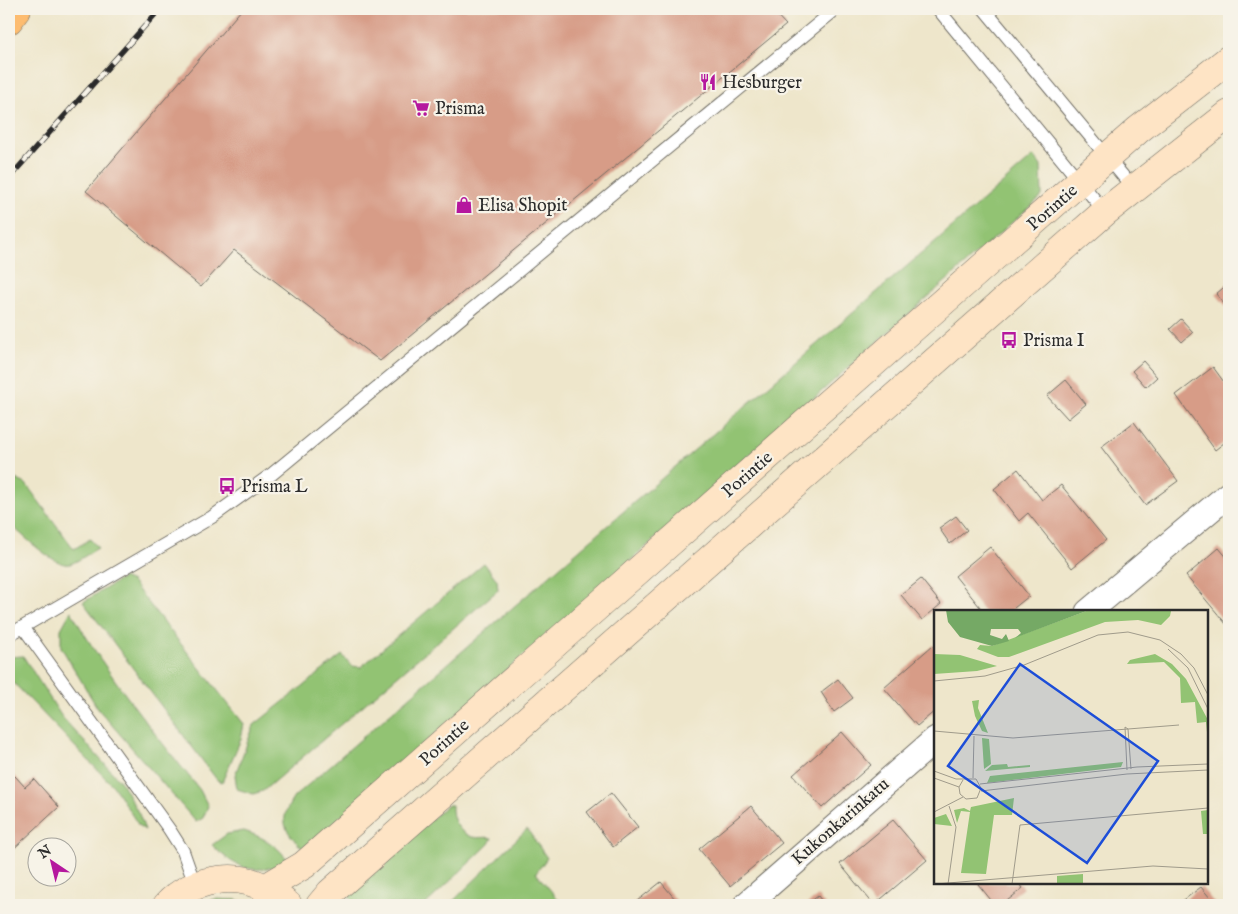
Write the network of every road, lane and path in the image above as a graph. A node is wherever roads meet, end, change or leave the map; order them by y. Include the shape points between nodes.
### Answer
1 (17, 9) edge
2 (836, 9) edge
3 (938, 9) edge
4 (984, 9) edge
5 (9, 20) edge
6 (1229, 59) edge
7 (1229, 114) edge
8 (1107, 158) junction
9 (1080, 182) junction
10 (1133, 188) junction
11 (1105, 212) junction
12 (1229, 494) edge
13 (1090, 610) edge
14 (24, 627) junction
15 (9, 635) edge
16 (934, 741) edge
17 (195, 885) junction
18 (265, 888) junction
19 (167, 905) edge
20 (288, 905) edge
21 (320, 905) edge
22 (746, 905) edge

1 - 5 highway
2 - 14 lane via 272,474 212,517
3 - 9 lane
4 - 8 lane
6 - 8 main road, Porintie
7 - 10 main road
8 - 9 main road, Porintie
8 - 10 lane
9 - 11 lane
9 - 18 main road, Porintie via 304,865
10 - 11 main road
11 - 21 main road via 337,886
12 - 13 street
14 - 15 lane
14 - 17 lane via 183,851
16 - 22 street, Kukonkarinkatu
17 - 18 main road via 222,880 244,881
17 - 19 main road
18 - 20 main road

